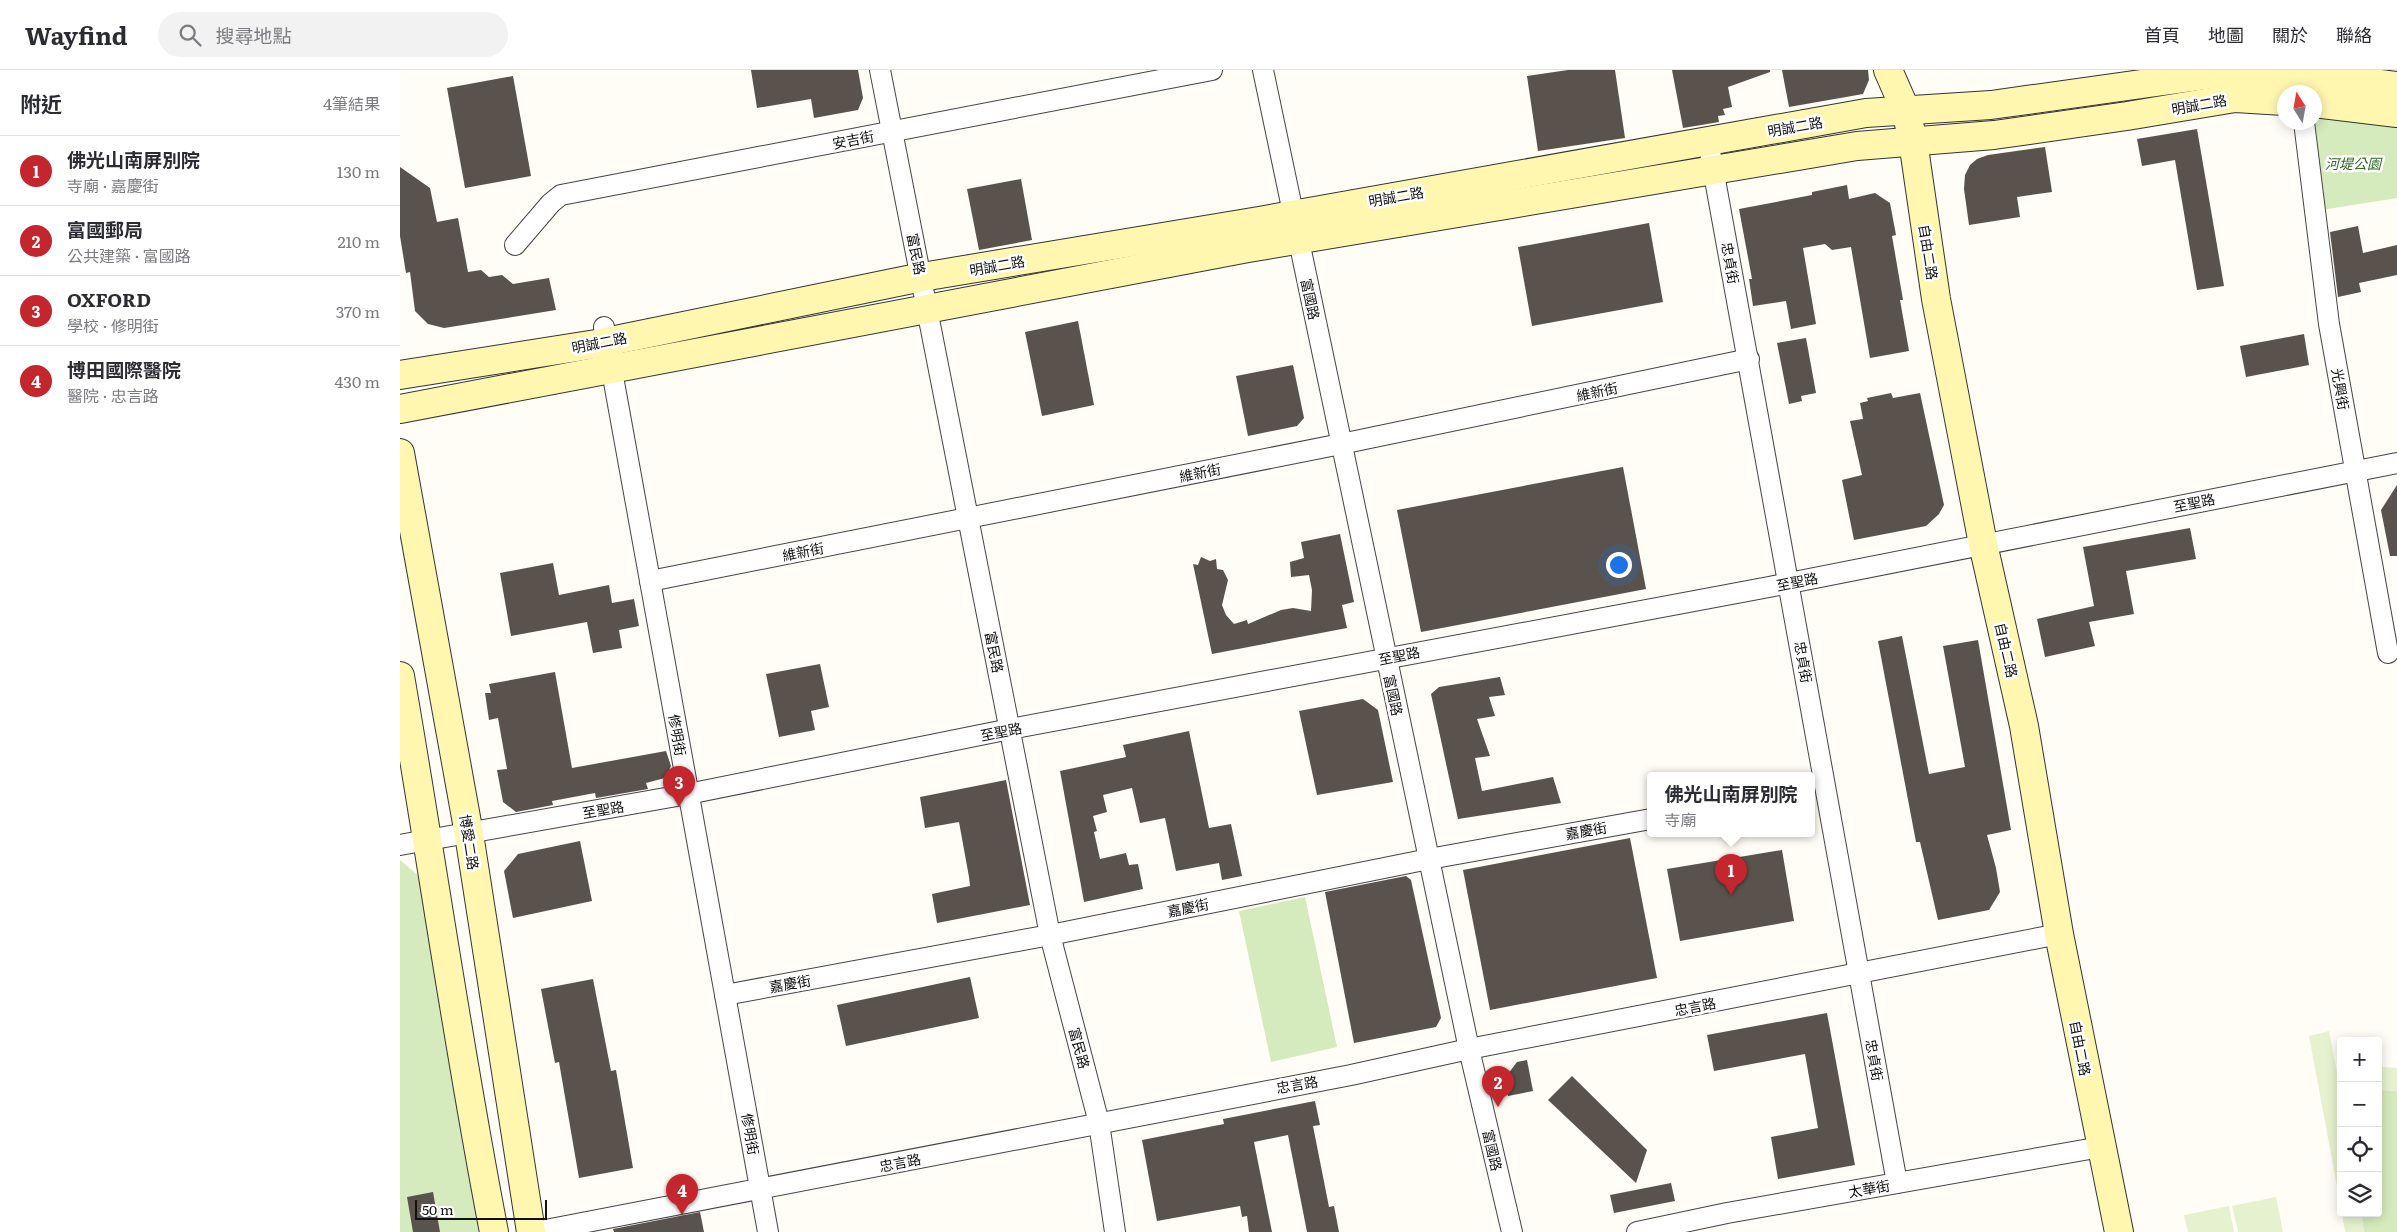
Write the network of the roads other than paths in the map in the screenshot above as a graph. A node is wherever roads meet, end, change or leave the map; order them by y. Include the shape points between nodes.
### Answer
1 (880, 70) edge
2 (1212, 70) edge
3 (1263, 70) edge
4 (1888, 70) edge
5 (2298, 79) edge
6 (2397, 86) edge
7 (2277, 101) edge
8 (2322, 104) edge
9 (1906, 111) junction
10 (2397, 113) edge
11 (2305, 130) edge
12 (892, 131) junction
13 (1708, 141) junction
14 (1913, 141) junction
15 (1714, 171) junction
16 (1296, 227) junction
17 (515, 246) dead end
18 (922, 278) junction
19 (928, 310) junction
20 (606, 334) junction
21 (1749, 359) junction
22 (612, 370) junction
23 (400, 375) edge
24 (400, 409) edge
25 (1341, 444) junction
26 (400, 453) edge
27 (2397, 463) edge
28 (2356, 471) junction
29 (969, 518) junction
30 (1983, 544) junction
31 (650, 581) junction
32 (1789, 583) junction
33 (2388, 653) dead end
34 (1386, 657) junction
35 (400, 676) edge
36 (1010, 729) junction
37 (1819, 788) edge
38 (688, 794) junction
39 (1647, 819) edge
40 (469, 834) junction
41 (428, 840) junction
42 (400, 845) edge
43 (1429, 859) junction
44 (2059, 934) junction
45 (1050, 935) junction
46 (1860, 974) junction
47 (725, 995) junction
48 (1469, 1049) junction
49 (1099, 1123) junction
50 (2101, 1147) junction
51 (1897, 1183) junction
52 (760, 1188) junction
53 (494, 1232) edge
54 (533, 1232) edge
55 (768, 1232) edge
56 (1115, 1232) edge
57 (1512, 1232) edge
58 (1637, 1232) edge
59 (2119, 1232) edge

1 - 12 street, 富民路
2 - 12 street, 安吉街
3 - 16 street, 富國路
4 - 9 street, 自由二路
5 - 6 street, 明誠二路
5 - 9 street, 明誠二路 via 2235,71 1991,105
7 - 14 street, 明誠二路 via 2235,98 2003,134
8 - 10 street
9 - 13 street, 明誠二路 via 1866,113
9 - 14 street, 自由二路
11 - 28 street, 光興街 via 2329,324
12 - 17 street, 安吉街 via 561,195 550,203
12 - 18 street, 富民路
13 - 15 street, 忠貞街
13 - 16 street, 明誠二路
14 - 15 street, 明誠二路 via 1857,146
14 - 30 street, 自由二路 via 1936,299
15 - 16 street, 明誠二路
15 - 21 street, 忠貞街
16 - 18 street, 明誠二路
16 - 19 street, 明誠二路
16 - 25 street, 富國路
18 - 19 street, 富民路
18 - 20 street, 明誠二路
19 - 22 street, 明誠二路
19 - 29 street, 富民路
20 - 22 street, 修明街
20 - 23 street, 明誠二路
21 - 25 street, 維新街
21 - 32 street, 忠貞街
22 - 24 street, 明誠二路
22 - 31 street, 修明街
25 - 29 street, 維新街
25 - 34 street, 富國路
26 - 40 street, 博愛二路
27 - 28 street, 至聖路
28 - 30 street, 至聖路
28 - 33 street, 光興街
29 - 31 street, 維新街
29 - 36 street, 富民路
30 - 32 street, 至聖路
30 - 44 street, 自由二路 via 2024,726
31 - 38 street, 修明街
32 - 34 street, 至聖路
32 - 37 street, 忠貞街
34 - 36 street, 至聖路
34 - 43 street, 富國路
35 - 41 street
36 - 38 street, 至聖路
36 - 45 street, 富民路
37 - 46 street, 忠貞街
38 - 40 street, 至聖路
38 - 47 street, 修明街
39 - 43 street, 嘉慶街
40 - 41 street, 至聖路
40 - 54 street, 博愛二路
41 - 42 street, 至聖路
41 - 53 street via 462,1057
43 - 45 street, 嘉慶街
43 - 48 street, 富國路
44 - 46 street, 忠言路
44 - 50 street, 自由二路
45 - 47 street, 嘉慶街
45 - 49 street, 富民路
46 - 48 street, 忠言路
46 - 51 street, 忠貞街
47 - 52 street, 修明街
48 - 49 street, 忠言路
48 - 57 street, 富國路
49 - 52 street, 忠言路
49 - 56 street, 富民路
50 - 51 street, 太華街
50 - 59 street, 自由二路
51 - 58 street, 太華街
52 - 54 street, 忠言路
52 - 55 street, 修明街

